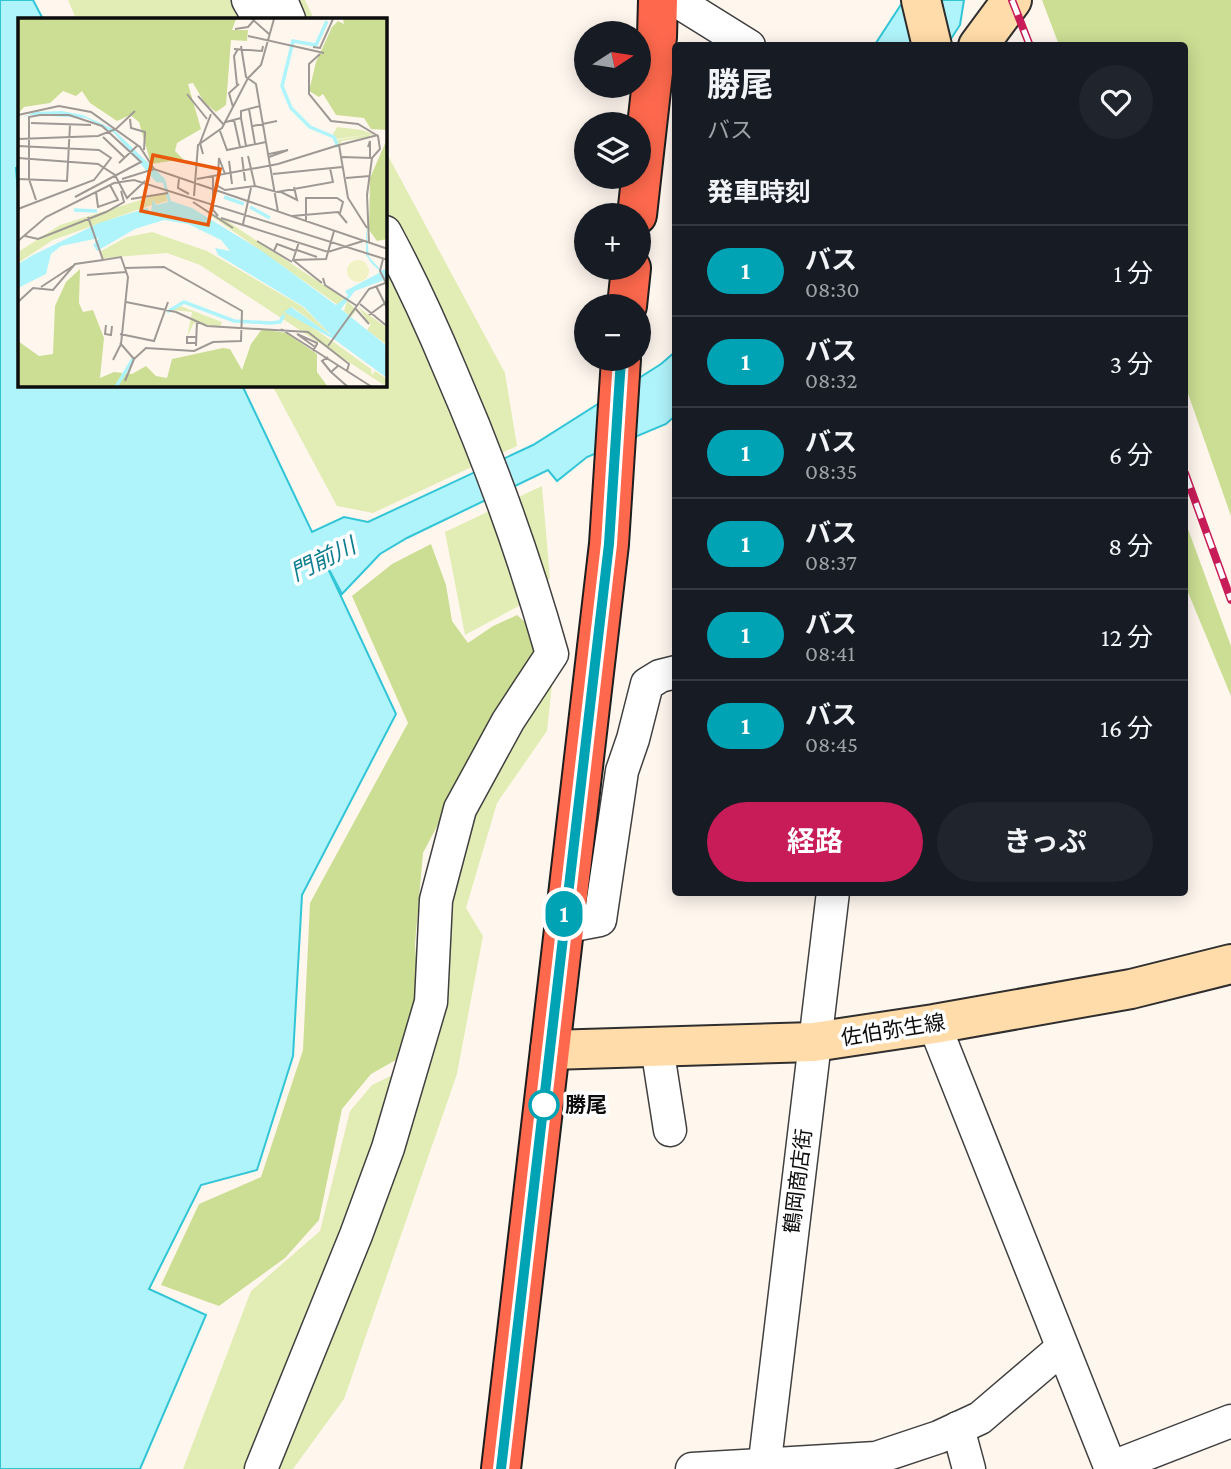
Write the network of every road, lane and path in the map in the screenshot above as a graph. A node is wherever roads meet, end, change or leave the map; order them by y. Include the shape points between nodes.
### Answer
1 (248, 0) edge
2 (281, 0) edge
3 (658, 0) edge
4 (675, 0) edge
5 (921, 0) edge
6 (1012, 0) edge
7 (258, 18) edge
8 (289, 18) edge
9 (743, 42) edge
10 (931, 42) edge
11 (981, 42) edge
12 (638, 203) edge
13 (387, 236) edge
14 (620, 371) edge
15 (672, 673) edge
16 (832, 896) edge
17 (563, 927) junction
18 (1231, 964) edge
19 (934, 1024) junction
20 (814, 1042) junction
21 (657, 1047) junction
22 (550, 1050) junction
23 (670, 1130) dead end
24 (1062, 1348) junction
25 (1231, 1421) edge
26 (958, 1428) junction
27 (874, 1463) edge
28 (764, 1468) edge
29 (261, 1469) edge
30 (501, 1469) edge
31 (692, 1469) edge
32 (969, 1469) edge
33 (1111, 1469) edge

1 - 7 street
2 - 8 street
3 - 12 highway
4 - 9 street
5 - 10 main road
6 - 11 main road
13 - 29 street via 412,281 481,441 552,654 460,808 436,900 430,1002 388,1148
14 - 17 highway via 609,544
15 - 17 street via 647,684 622,771 600,920
16 - 20 street, 鶴岡商店街
17 - 22 highway
18 - 19 main road, 佐伯弥生線 via 1131,989
19 - 20 main road, 佐伯弥生線
19 - 24 street
20 - 21 main road, 佐伯弥生線
20 - 28 street, 鶴岡商店街
21 - 22 main road, 佐伯弥生線
21 - 23 street
22 - 30 highway
24 - 26 street via 980,1418
24 - 33 street
25 - 33 street
26 - 27 street
26 - 32 street
27 - 28 street
28 - 31 street

